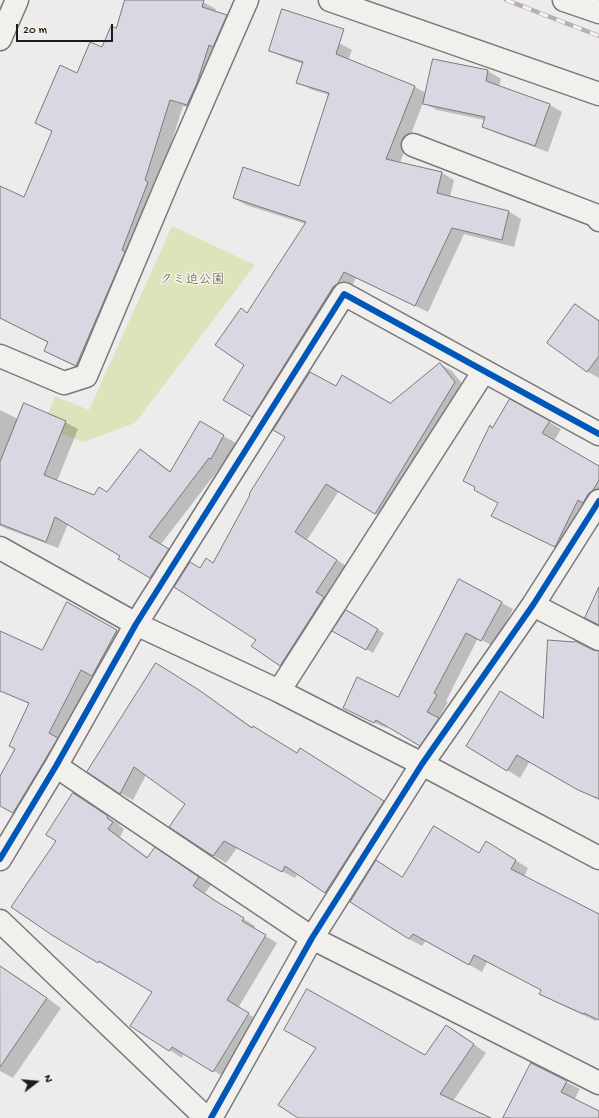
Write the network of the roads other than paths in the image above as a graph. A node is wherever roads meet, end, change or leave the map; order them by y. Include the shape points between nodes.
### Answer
1 (17, 0) edge
2 (247, 0) edge
3 (330, 0) edge
4 (564, 0) edge
5 (599, 12) edge
6 (0, 40) edge
7 (599, 94) edge
8 (413, 145) dead end
9 (599, 220) edge
10 (0, 356) edge
11 (484, 371) junction
12 (599, 434) edge
13 (599, 501) edge
14 (0, 548) edge
15 (533, 605) junction
16 (136, 624) junction
17 (599, 639) edge
18 (279, 691) junction
19 (422, 764) junction
20 (56, 766) junction
21 (599, 858) edge
22 (0, 859) edge
23 (0, 921) edge
24 (312, 938) junction
25 (599, 1082) edge
26 (206, 1118) edge
27 (211, 1118) edge

1 - 6 street
2 - 10 street via 86,376 64,383
3 - 7 street
4 - 5 street
8 - 9 street via 595,215
11 - 12 street
11 - 16 street via 344,294
11 - 18 street
13 - 15 street
14 - 16 street
15 - 17 street
15 - 19 street
16 - 18 street
16 - 20 street
18 - 19 street
19 - 21 street
19 - 24 street
20 - 22 street
20 - 24 street
23 - 26 street
24 - 25 street
24 - 27 street

